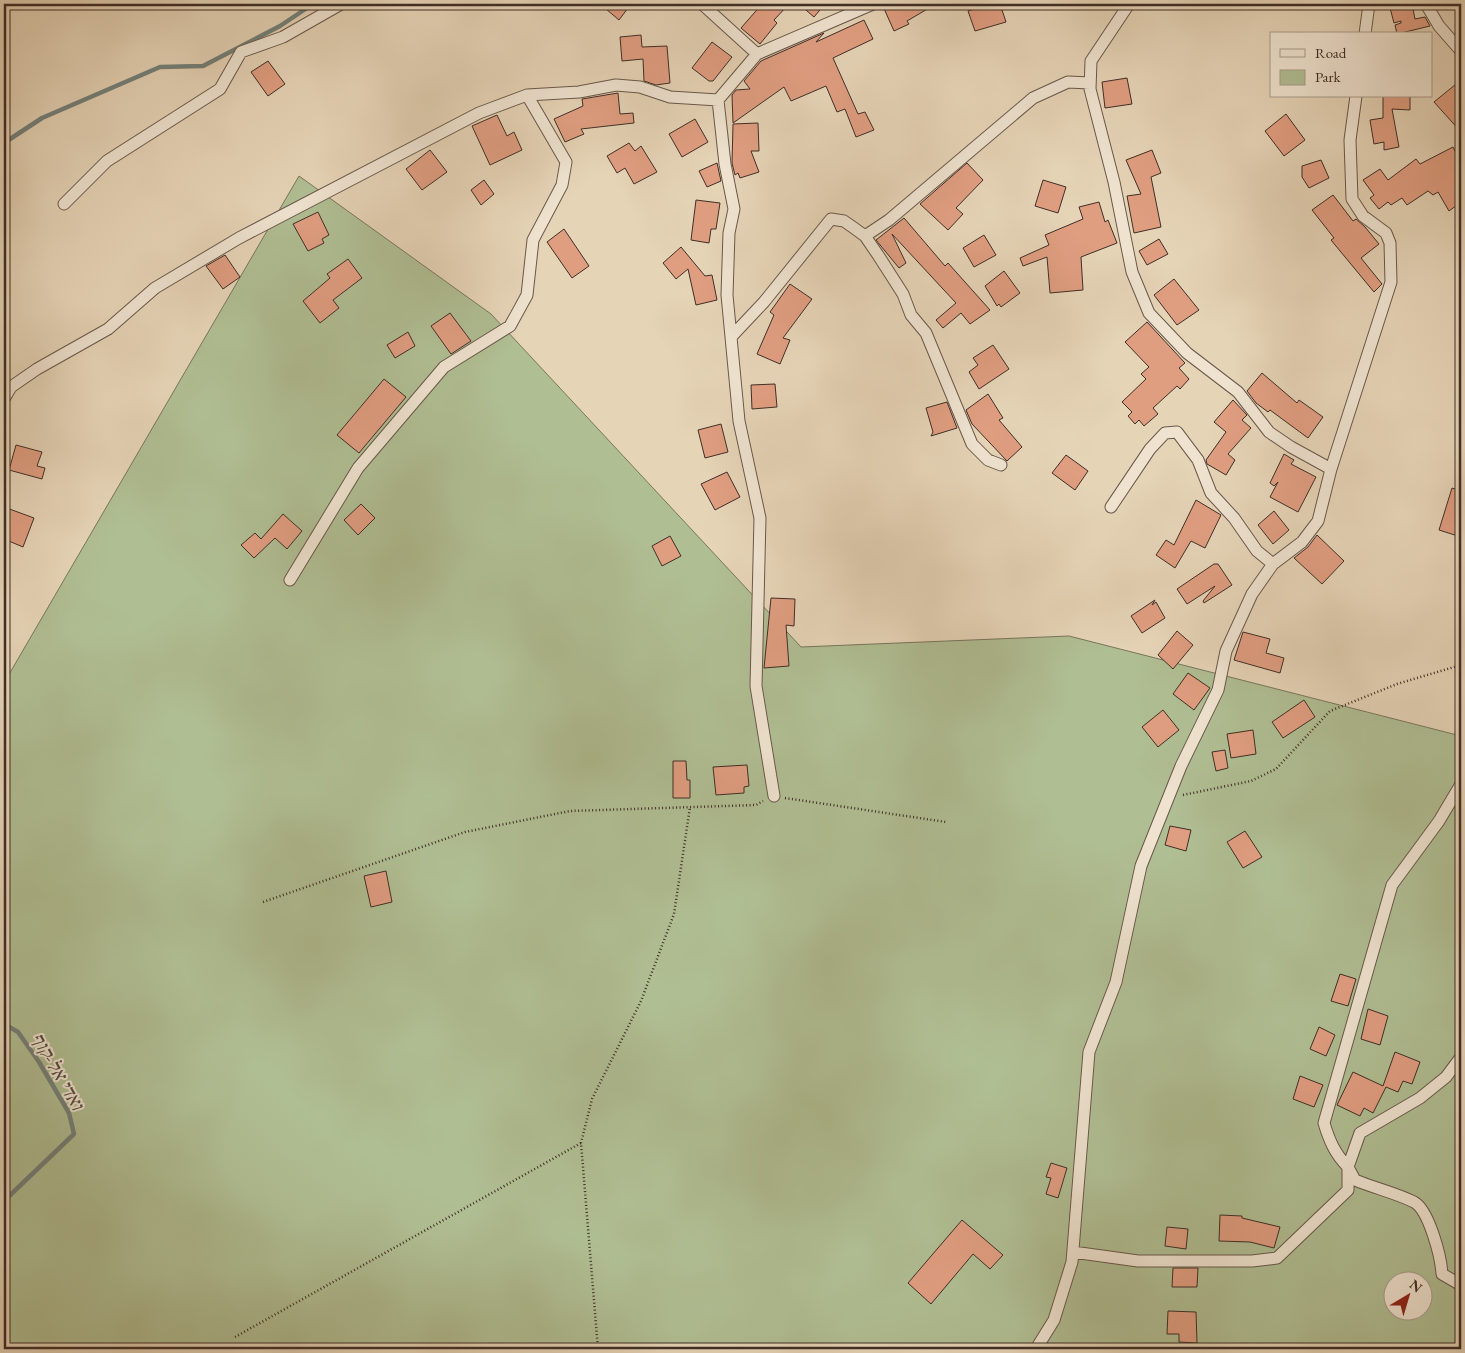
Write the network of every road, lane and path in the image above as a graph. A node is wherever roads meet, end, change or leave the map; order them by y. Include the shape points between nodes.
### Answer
1 (341, 4) edge
2 (702, 4) edge
3 (873, 4) edge
4 (1129, 4) edge
5 (1369, 4) edge
6 (1426, 4) edge
7 (1365, 32) edge
8 (1461, 51) edge
9 (756, 54) junction
10 (1090, 83) junction
11 (527, 95) junction
12 (1356, 98) edge
13 (718, 100) junction
14 (64, 204) dead end
15 (865, 236) junction
16 (732, 336) junction
17 (4, 399) edge
18 (1001, 465) dead end
19 (1331, 468) junction
20 (1111, 507) dead end
21 (1274, 564) junction
22 (290, 580) dead end
23 (1461, 664) edge
24 (1461, 784) edge
25 (774, 796) junction
26 (1169, 797) junction
27 (690, 807) junction
28 (946, 822) dead end
29 (263, 902) dead end
30 (1461, 1057) edge
31 (581, 1142) junction
32 (1348, 1167) junction
33 (1073, 1252) junction
34 (1461, 1285) edge
35 (235, 1337) dead end
36 (598, 1349) edge
37 (1036, 1349) edge

1 - 14 street via 283,37 241,52 220,89 107,161
2 - 9 street
3 - 9 street
4 - 10 street via 1091,62
5 - 7 street
6 - 8 street via 1439,26
9 - 13 street
10 - 15 street via 1068,82 1033,98 889,220
10 - 19 street via 1132,272 1150,313 1187,353 1238,392 1269,432
11 - 13 street via 579,92 616,85 640,87 670,97
11 - 17 street via 479,113 239,238 155,288 108,329 11,387
11 - 22 street via 566,162 562,185 533,240 527,296 510,326 444,367 358,468
12 - 19 street via 1350,140 1352,199 1363,216 1386,233 1390,243 1391,282
13 - 16 street via 734,209 729,233 727,295
15 - 16 street via 844,221 831,219
15 - 18 street via 904,294 911,315 926,333 972,444 988,460
16 - 25 street via 739,421 760,518 756,686
19 - 21 street via 1318,521 1302,542
20 - 21 street via 1150,448 1165,433 1177,432 1198,460 1211,493 1257,551
21 - 26 street via 1252,594 1226,651 1218,690
23 - 26 path via 1396,684 1330,711 1276,769 1251,781
24 - 32 street via 1439,821 1392,885 1324,1123 1330,1143
25 - 27 path via 756,805
25 - 28 path
26 - 33 street via 1141,866 1116,982 1089,1052
27 - 29 path via 570,811 465,832
27 - 31 path via 674,914 641,1002 592,1099
30 - 32 street via 1446,1077 1420,1098 1360,1133
31 - 35 path
31 - 36 path
32 - 33 street via 1348,1190 1277,1258 1138,1261
32 - 34 street via 1355,1180 1416,1203 1431,1228 1441,1257 1442,1274
33 - 37 street via 1054,1320

